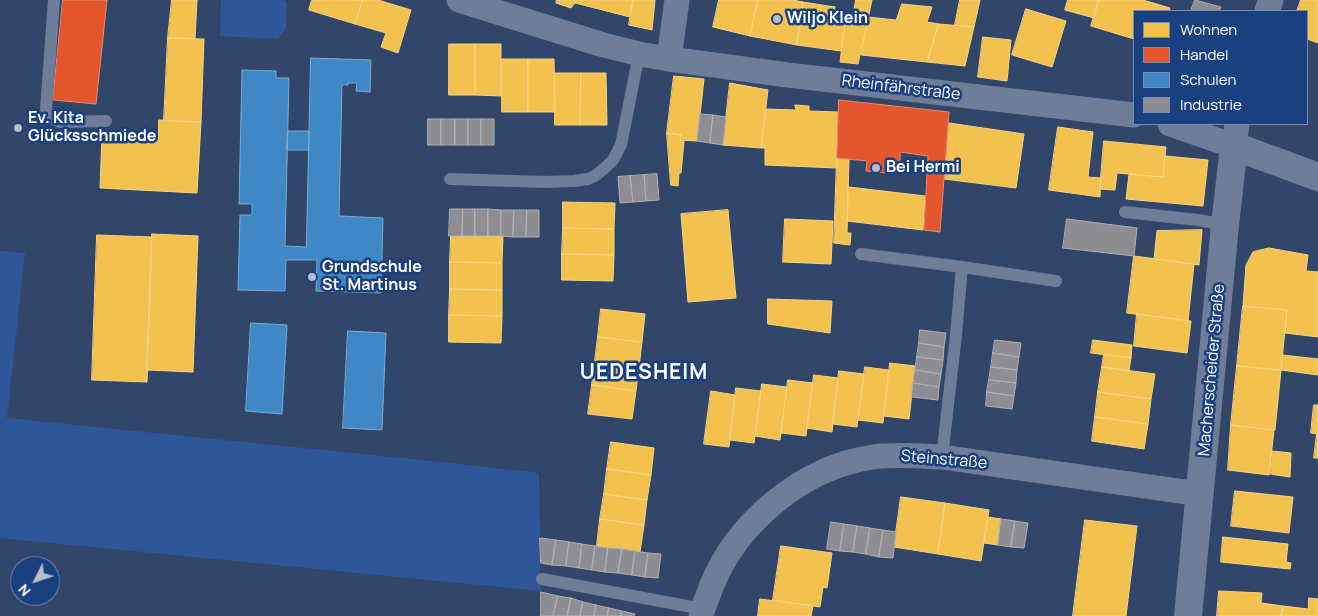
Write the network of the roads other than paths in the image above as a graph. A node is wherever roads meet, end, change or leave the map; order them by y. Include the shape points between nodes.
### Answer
1 (54, 0) edge
2 (459, 0) edge
3 (677, 0) edge
4 (639, 54) junction
5 (668, 59) junction
6 (1133, 115) edge
7 (106, 121) dead end
8 (1176, 125) edge
9 (1236, 135) edge
10 (1318, 177) edge
11 (450, 179) dead end
12 (1125, 212) dead end
13 (1225, 225) junction
14 (862, 254) dead end
15 (962, 267) junction
16 (1056, 281) dead end
17 (942, 456) junction
18 (1200, 494) junction
19 (542, 579) dead end
20 (702, 613) edge
21 (1188, 616) edge

1 - 7 lane via 46,109 52,119 60,122
2 - 4 street, Rheinfährstraße
3 - 5 street
4 - 5 street, Rheinfährstraße
4 - 11 lane via 621,145 613,160 595,176 546,182
5 - 6 street, Rheinfährstraße
8 - 9 street
9 - 10 street
9 - 13 street, Macherscheider Straße
12 - 13 lane
13 - 18 street, Macherscheider Straße
14 - 15 lane
15 - 16 lane
15 - 17 lane
17 - 18 street, Steinstraße
17 - 20 street, Steinstraße via 872,458 820,473 798,486 758,517 741,537 716,575
18 - 21 street, Macherscheider Straße
19 - 20 lane

